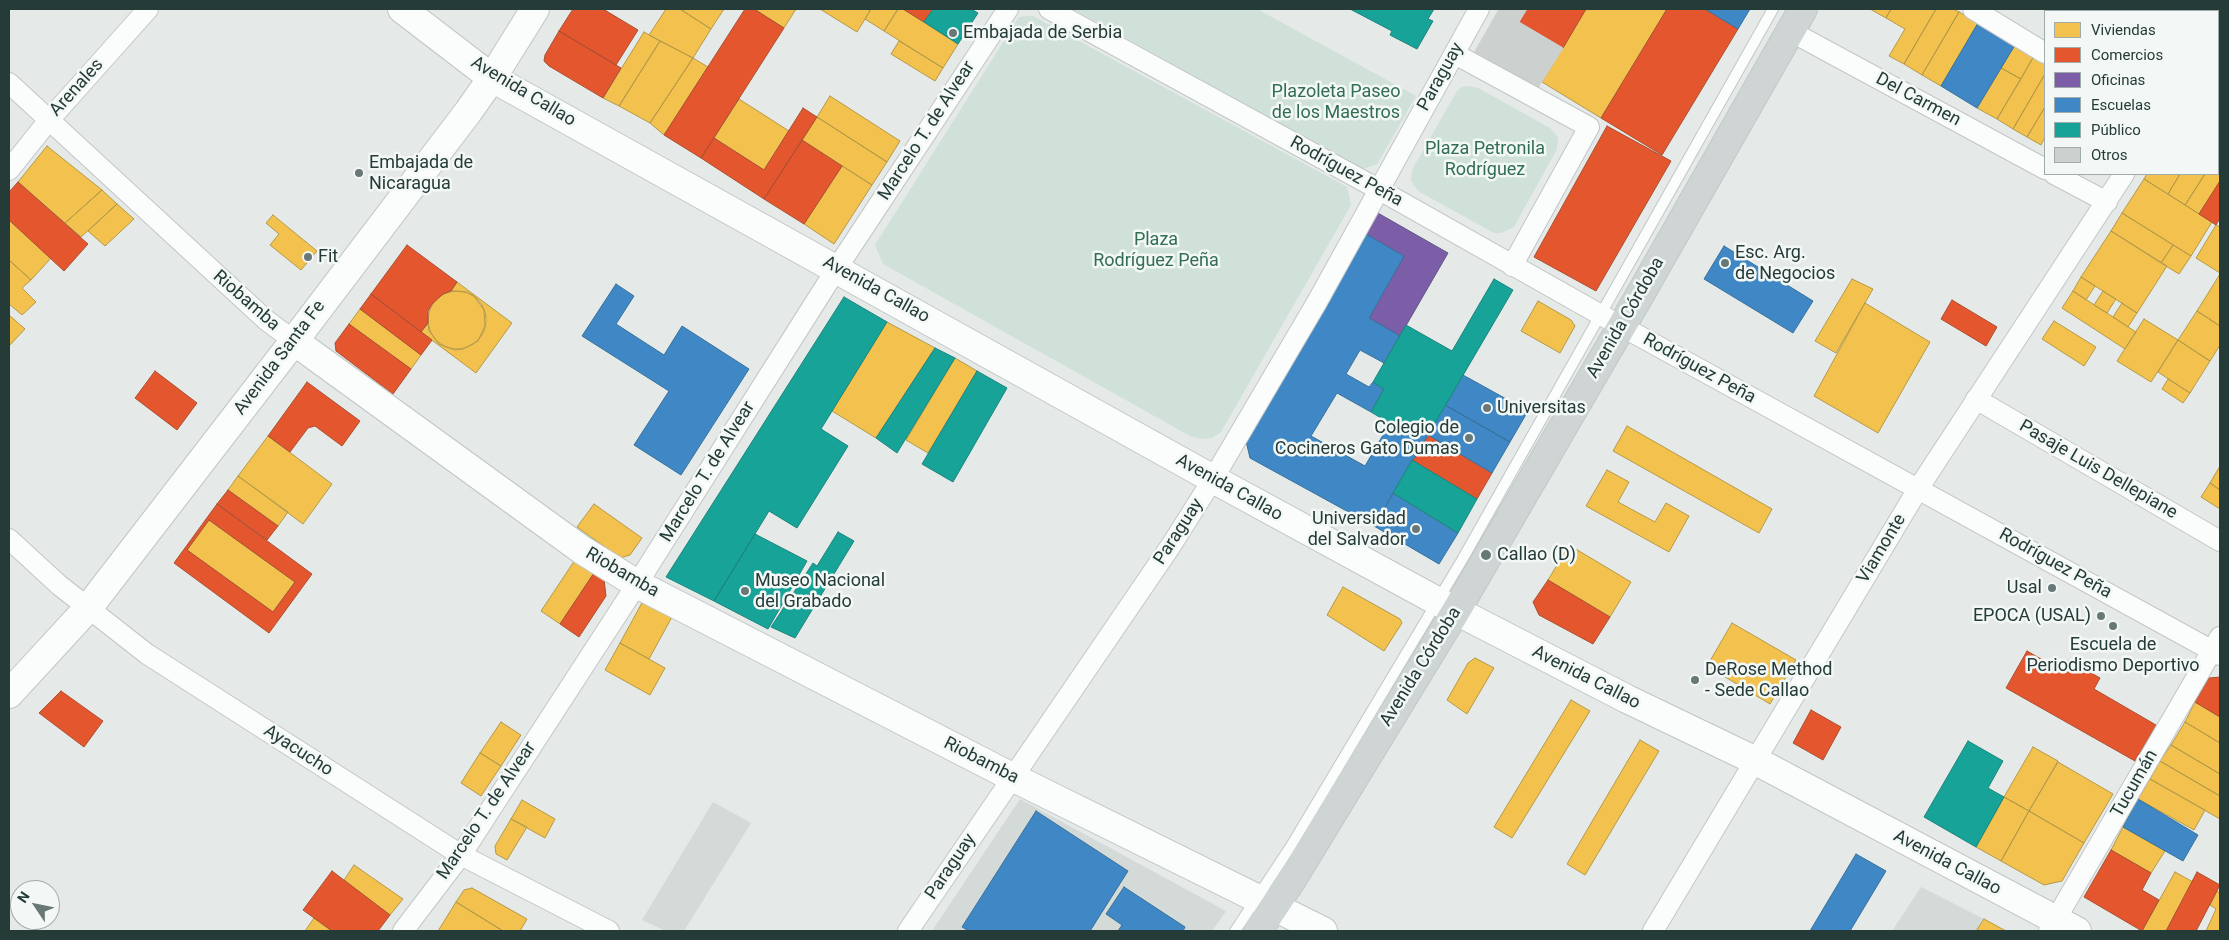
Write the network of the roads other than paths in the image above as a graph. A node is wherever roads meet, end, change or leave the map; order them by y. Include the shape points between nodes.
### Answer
1 (148, 9) edge
2 (402, 9) edge
3 (535, 9) edge
4 (1008, 9) edge
5 (1048, 9) edge
6 (1479, 9) edge
7 (1773, 9) edge
8 (1974, 9) edge
9 (1796, 20) edge
10 (2044, 52) edge
11 (1455, 54) junction
12 (492, 78) junction
13 (9, 83) edge
14 (49, 120) junction
15 (2044, 168) edge
16 (9, 170) edge
17 (2056, 175) edge
18 (2123, 175) edge
19 (1378, 189) junction
20 (2106, 202) junction
21 (1512, 266) junction
22 (837, 268) junction
23 (1611, 321) junction
24 (294, 341) junction
25 (1976, 399) junction
26 (1213, 479) junction
27 (1918, 489) junction
28 (9, 539) edge
29 (2220, 541) edge
30 (636, 584) junction
31 (1447, 606) junction
32 (89, 608) junction
33 (2217, 647) edge
34 (9, 694) edge
35 (1756, 762) junction
36 (1012, 776) junction
37 (461, 855) junction
38 (1266, 902) junction
39 (2060, 928) edge
40 (403, 931) edge
41 (609, 931) edge
42 (908, 931) edge
43 (1235, 931) edge
44 (1258, 931) edge
45 (1323, 931) edge
46 (1653, 931) edge

1 - 14 street, Arenales
2 - 12 main road, Avenida Callao
3 - 12 main road, Avenida Santa Fe
4 - 22 street, Marcelo T. de Alvear
5 - 19 street, Rodríguez Peña
6 - 11 street, Paraguay
7 - 23 lane, Avenida Córdoba
8 - 10 street
9 - 15 street, Del Carmen
9 - 23 main road, Avenida Córdoba
11 - 19 street, Paraguay
11 - 21 street via 1589,128
12 - 22 main road, Avenida Callao
12 - 24 main road, Avenida Santa Fe
13 - 14 street, Riobamba
14 - 16 street, Arenales
14 - 24 street, Riobamba via 266,320
17 - 20 street
18 - 20 street, Viamonte
19 - 21 street, Rodríguez Peña
19 - 26 street, Paraguay via 1317,302
20 - 25 street, Viamonte
21 - 23 street, Rodríguez Peña
22 - 26 main road, Avenida Callao
22 - 30 street, Marcelo T. de Alvear
23 - 27 street, Rodríguez Peña
23 - 31 main road, Avenida Córdoba
24 - 30 main road, Riobamba via 582,550
24 - 32 main road, Avenida Santa Fe
25 - 27 street, Viamonte
25 - 29 street, Pasaje Luis Dellepiane
26 - 31 main road, Avenida Callao
26 - 36 street, Paraguay
27 - 33 street, Rodríguez Peña
27 - 35 street, Viamonte
28 - 32 street, Ayacucho
30 - 36 main road, Riobamba
30 - 37 street, Marcelo T. de Alvear
31 - 35 main road, Avenida Callao
31 - 38 main road, Avenida Córdoba
32 - 34 main road, Avenida Santa Fe
32 - 37 street, Ayacucho via 147,654
33 - 39 street, Tucumán
35 - 39 main road, Avenida Callao
35 - 46 street, Viamonte
36 - 38 main road, Riobamba
36 - 42 street, Paraguay
37 - 40 street, Marcelo T. de Alvear
37 - 41 street, Ayacucho
38 - 43 lane, Avenida Córdoba
38 - 44 main road, Avenida Córdoba
38 - 45 main road, Riobamba

